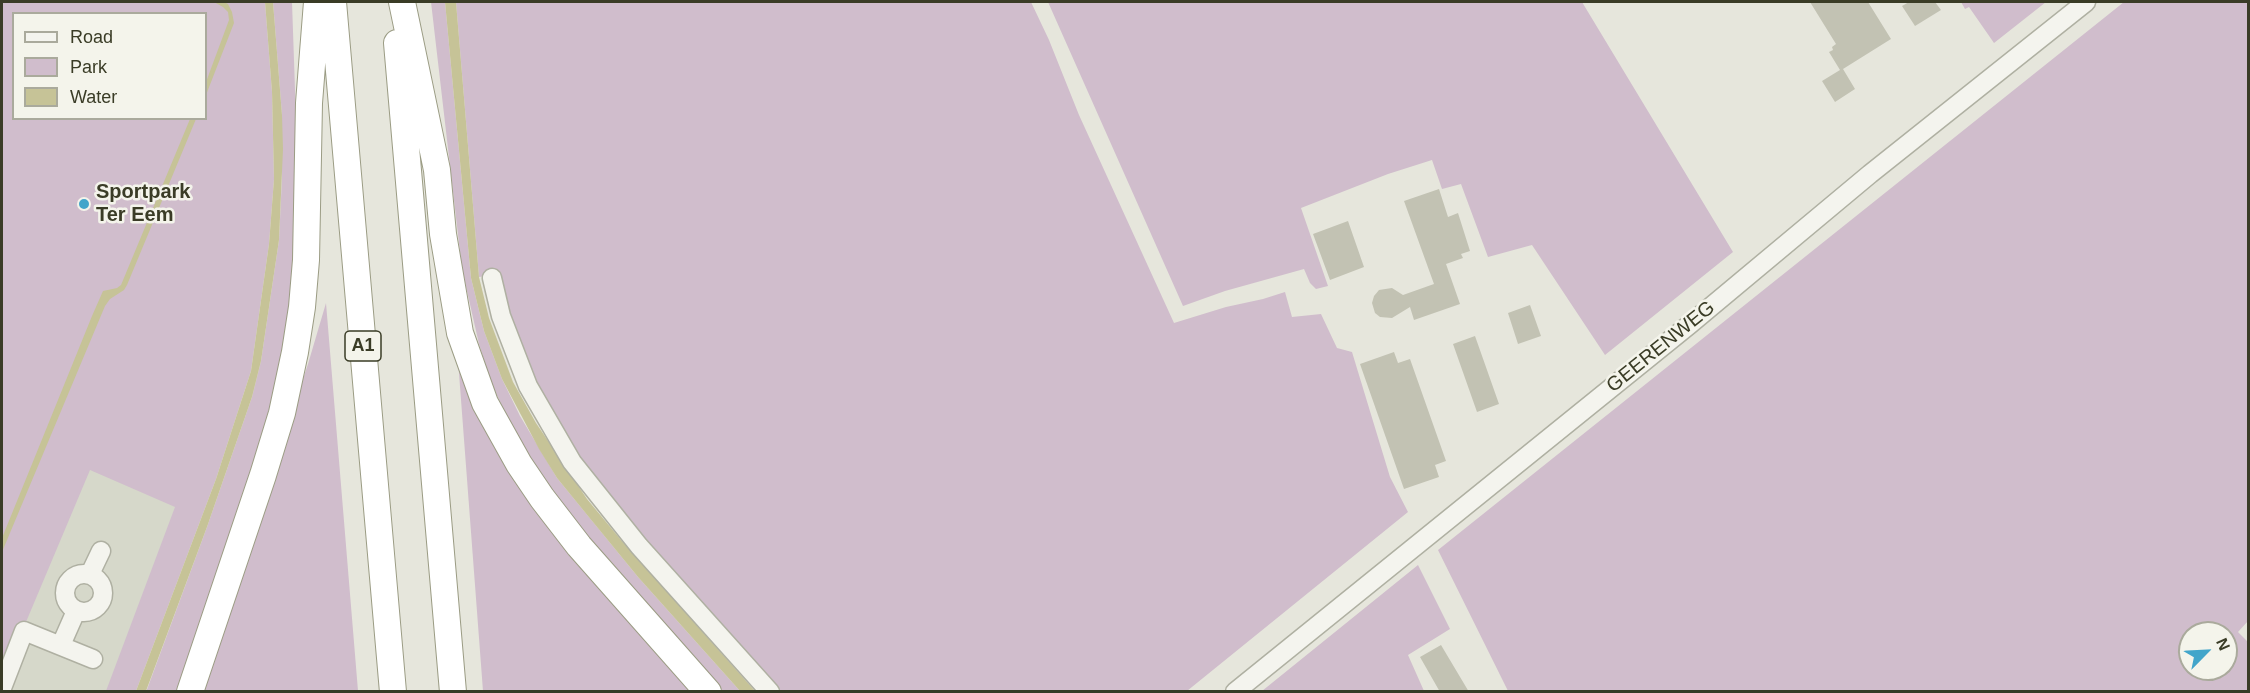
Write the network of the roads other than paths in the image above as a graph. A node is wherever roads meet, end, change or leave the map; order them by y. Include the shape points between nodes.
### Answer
1 (317, 2) edge
2 (333, 2) edge
3 (393, 2) edge
4 (402, 2) edge
5 (2086, 2) edge
6 (492, 278) dead end
7 (101, 551) dead end
8 (90, 574) junction
9 (76, 611) junction
10 (60, 645) junction
11 (93, 659) dead end
12 (2, 688) edge
13 (190, 692) edge
14 (393, 692) edge
15 (453, 692) edge
16 (708, 692) edge
17 (770, 692) edge
18 (1235, 692) edge

1 - 13 highway via 309,103 306,261 295,352 263,475
2 - 14 highway, A1
3 - 15 highway
4 - 16 highway via 437,170 443,234 460,333 484,403 519,464 579,546
5 - 18 street, GEERENWEG
6 - 17 street via 501,316 528,386 572,462 639,546
7 - 8 street
8 - 9 street via 71,578 65,586 64,596
8 - 9 street via 104,590 103,600 97,609 87,613
9 - 10 street
10 - 11 street
10 - 12 street via 24,631

